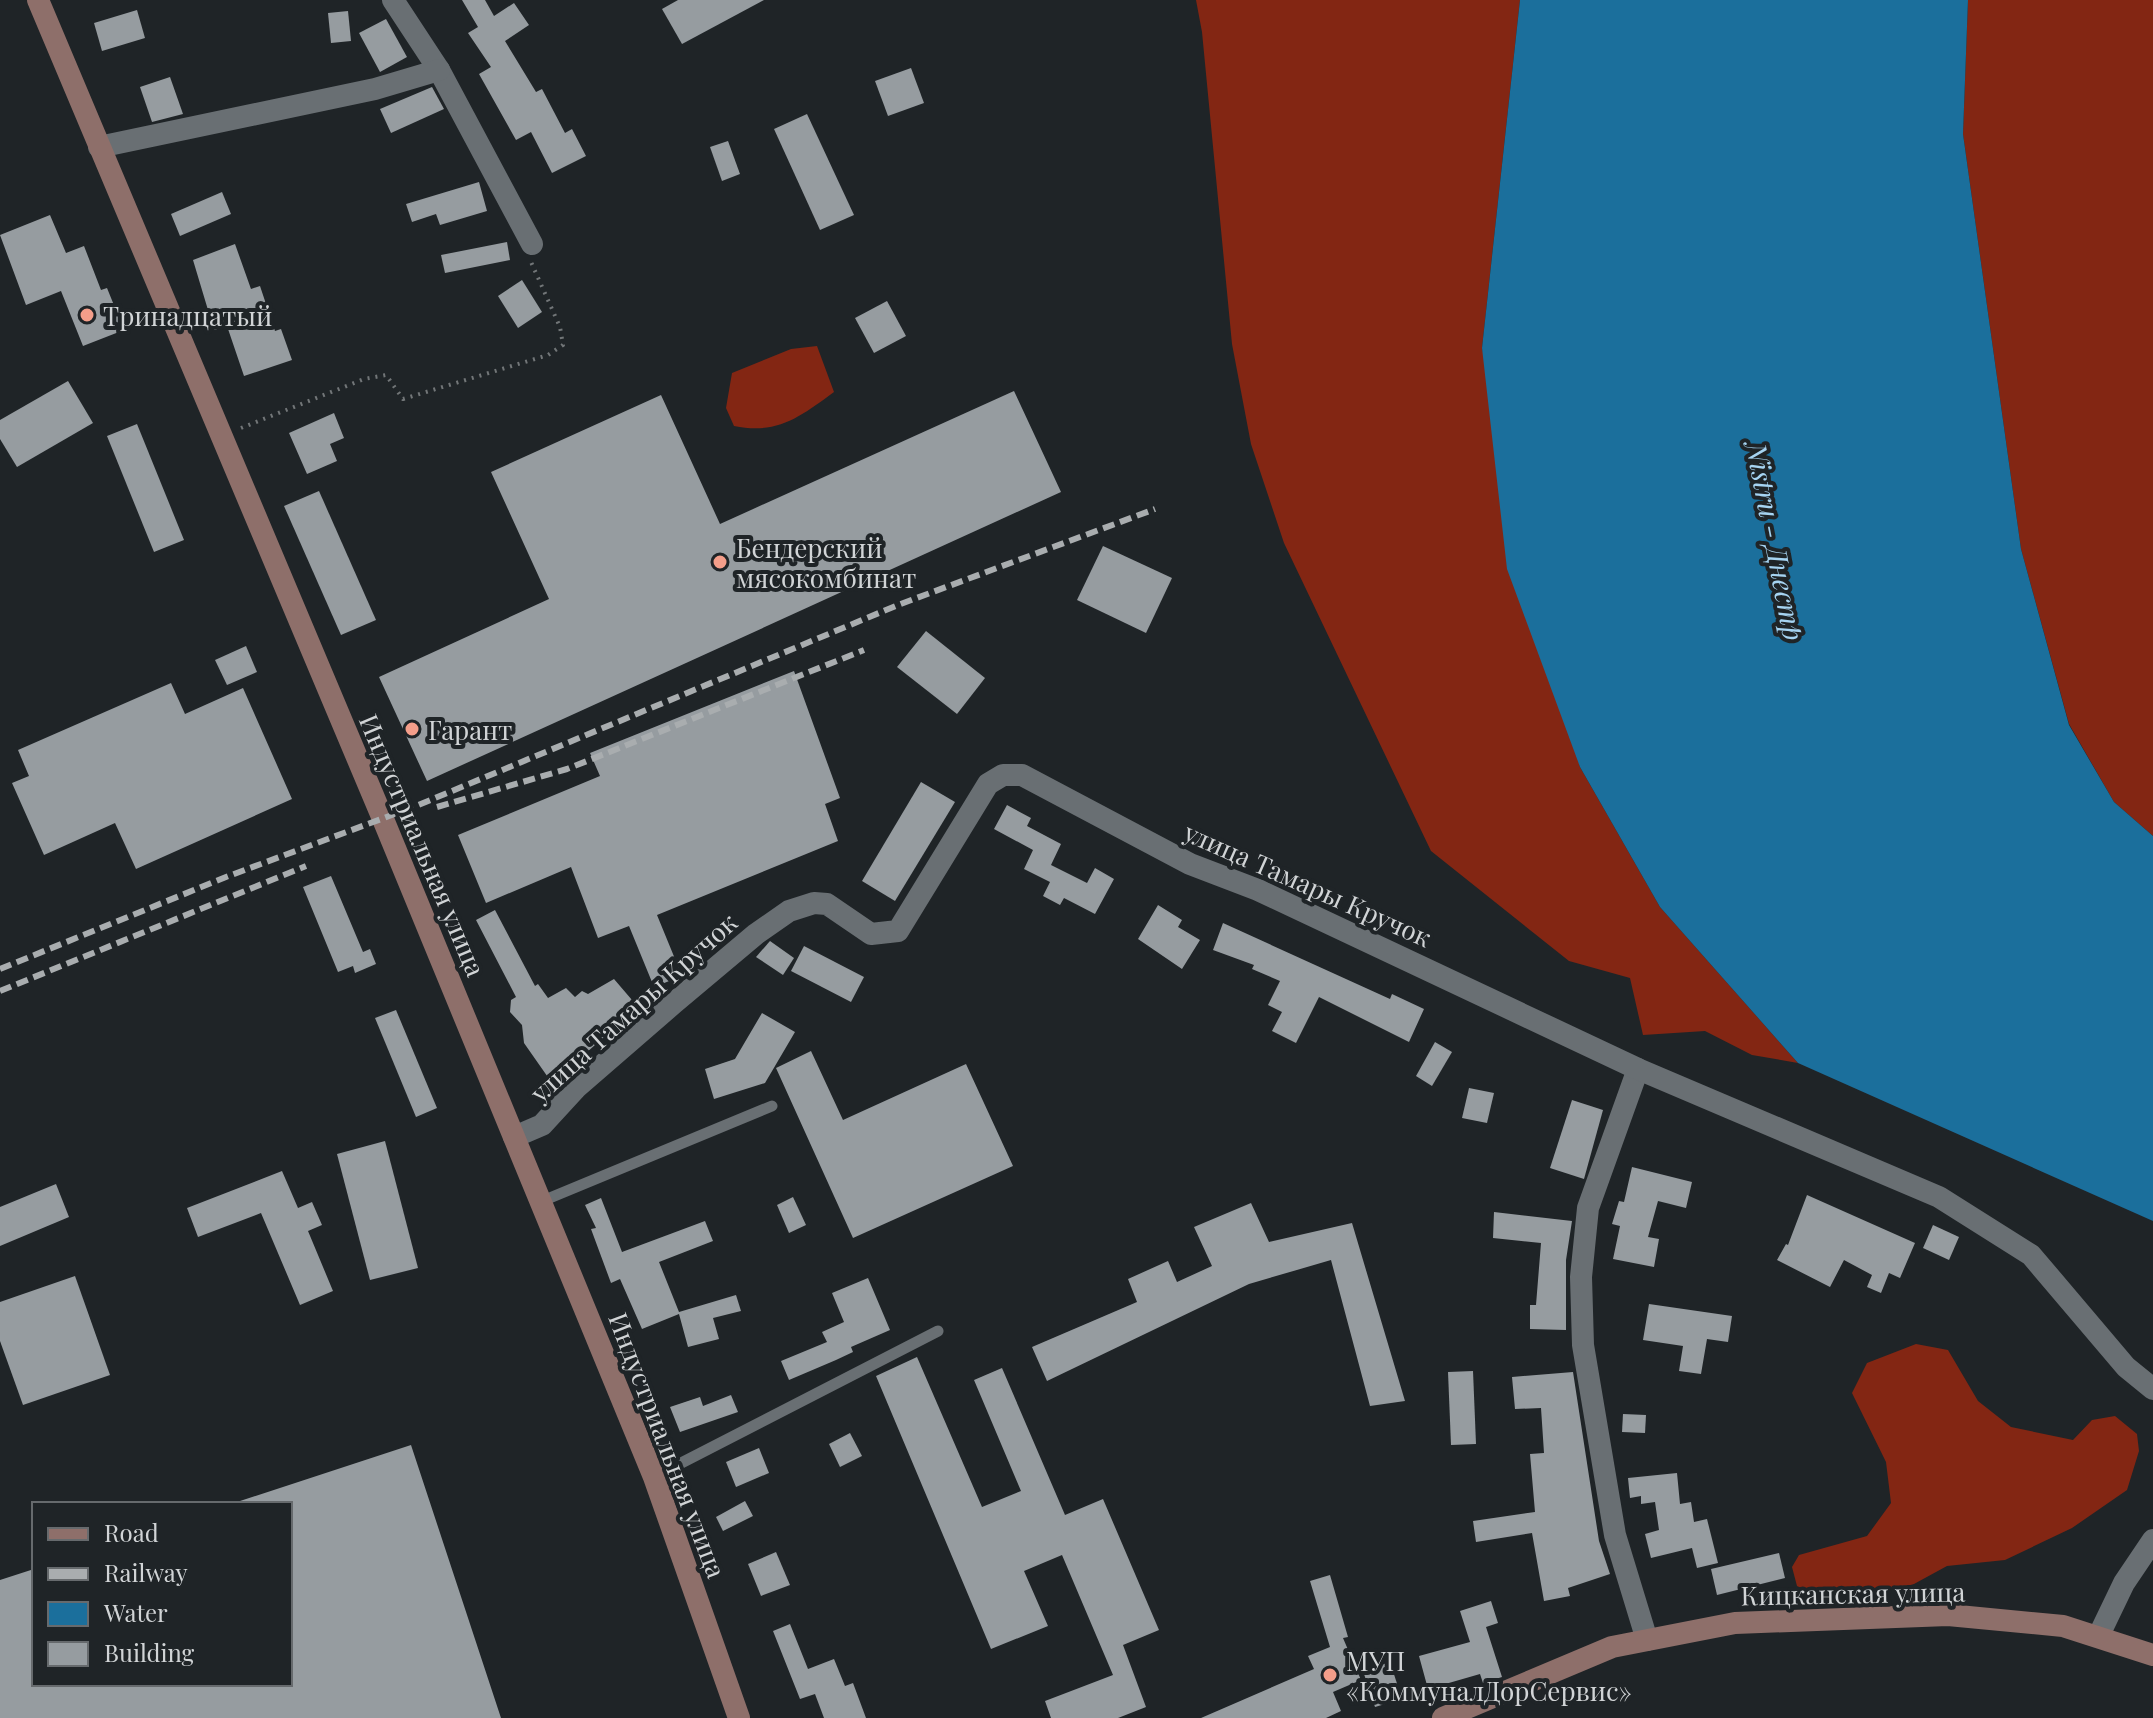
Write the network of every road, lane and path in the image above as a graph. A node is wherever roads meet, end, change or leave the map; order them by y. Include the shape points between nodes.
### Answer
1 (38, 0) edge
2 (393, 0) edge
3 (439, 70) junction
4 (99, 147) junction
5 (532, 244) joint
6 (220, 436) junction
7 (1638, 1069) junction
8 (772, 1106) dead end
9 (514, 1137) junction
10 (540, 1202) junction
11 (938, 1331) dead end
12 (2153, 1389) edge
13 (654, 1477) junction
14 (2153, 1540) edge
15 (2099, 1635) junction
16 (1647, 1640) junction
17 (2153, 1655) edge
18 (739, 1718) edge
19 (1443, 1718) edge

1 - 4 main road, Индустриальная улица
2 - 3 street
3 - 4 street via 375,89
3 - 5 street
4 - 6 main road, Индустриальная улица
5 - 6 path via 531,268 563,345 548,355 403,399 386,375 364,379
6 - 9 main road, Индустриальная улица
7 - 9 street, улица Тамары Кручок via 1258,890 1190,864 1033,779 1012,774 988,784 898,931 871,934 827,904 789,911 674,1003 576,1088 542,1125
7 - 12 street, улица Тамары Кручок via 1939,1197 2031,1255 2126,1367
7 - 16 street via 1588,1208 1581,1277 1583,1345 1615,1535
8 - 10 lane
9 - 10 main road, Индустриальная улица
10 - 13 main road, Индустриальная улица
11 - 13 lane
13 - 18 main road, Индустриальная улица
14 - 15 street
15 - 16 main road, Кицканская улица via 2063,1626 1948,1615 1735,1623
15 - 17 main road, Кицканская улица
16 - 19 main road, Кицканская улица via 1612,1647

